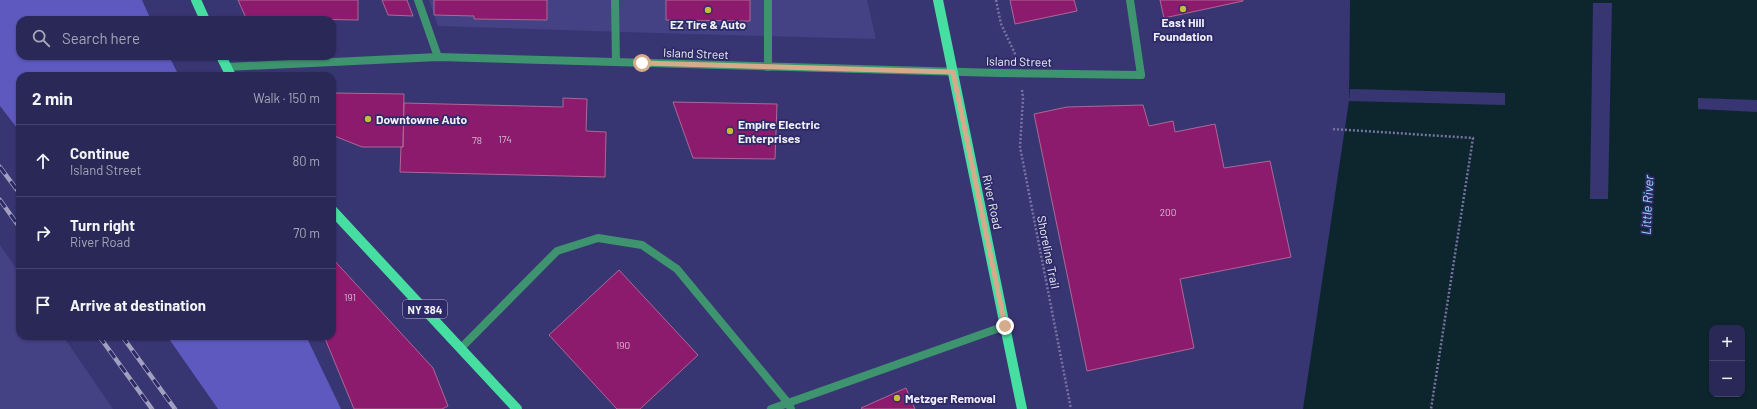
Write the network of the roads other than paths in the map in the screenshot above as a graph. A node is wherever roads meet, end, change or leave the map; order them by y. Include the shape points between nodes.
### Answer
1 (196, 0) edge
2 (418, 0) edge
3 (615, 0) edge
4 (768, 0) edge
5 (938, 0) edge
6 (1130, 0) edge
7 (203, 16) edge
8 (438, 57) junction
9 (223, 60) edge
10 (616, 62) junction
11 (226, 67) junction
12 (768, 67) junction
13 (229, 72) edge
14 (953, 72) junction
15 (336, 214) edge
16 (1005, 326) junction
17 (461, 348) junction
18 (790, 406) edge
19 (517, 409) edge
20 (771, 409) edge
21 (1022, 409) edge

1 - 7 main road
2 - 8 street
3 - 10 street
4 - 12 street
5 - 14 main road, River Road
6 - 14 street, Island Street via 1141,75
8 - 10 street, Island Street
8 - 11 street, Island Street
9 - 11 main road
10 - 12 street, Island Street
11 - 13 main road
12 - 14 street, Island Street
14 - 16 main road, River Road
15 - 17 main road, NY 384
16 - 18 street
16 - 21 main road, River Road
17 - 18 street via 557,251 598,238 642,245 677,269
17 - 19 main road, NY 384
18 - 20 street

